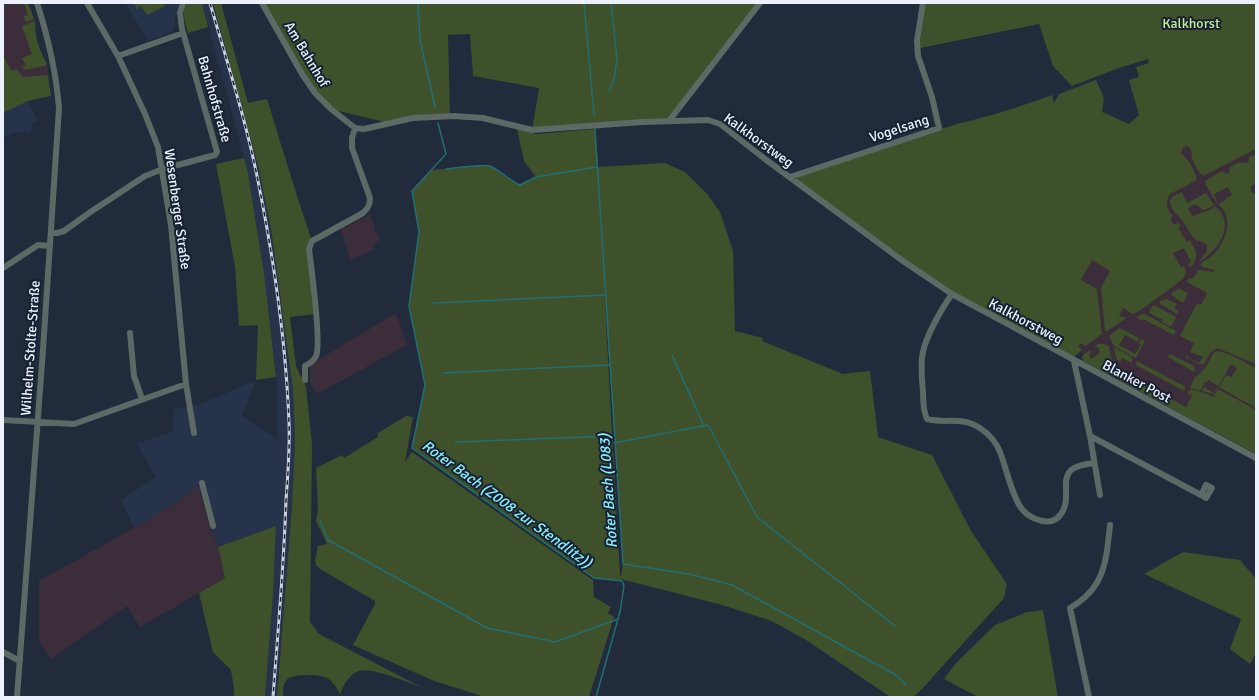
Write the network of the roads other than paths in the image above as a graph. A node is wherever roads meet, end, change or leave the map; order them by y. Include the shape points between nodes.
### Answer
1 (36, 3) edge
2 (87, 3) edge
3 (183, 3) edge
4 (262, 3) edge
5 (760, 3) edge
6 (923, 3) edge
7 (183, 33) junction
8 (118, 56) junction
9 (669, 121) junction
10 (355, 128) junction
11 (163, 170) junction
12 (790, 177) junction
13 (51, 232) junction
14 (50, 246) junction
15 (3, 268) edge
16 (952, 294) junction
17 (130, 333) dead end
18 (1074, 361) junction
19 (305, 380) dead end
20 (186, 384) junction
21 (142, 399) junction
22 (3, 420) edge
23 (37, 422) junction
24 (194, 433) dead end
25 (1090, 436) junction
26 (1256, 458) edge
27 (1094, 463) junction
28 (202, 483) dead end
29 (1100, 495) dead end
30 (1200, 495) dead end
31 (1110, 525) dead end
32 (213, 526) dead end
33 (3, 652) edge
34 (20, 660) junction
35 (17, 697) edge
36 (1089, 697) edge

1 - 13 street, Wilhelm-Stolte-Straße via 51,54 59,108
2 - 8 street, Wesenberger Straße
3 - 7 street via 180,13
4 - 10 street, Am Bahnhof via 312,88 332,110
5 - 9 street
6 - 12 street, Vogelsang via 917,42 918,56 939,128
7 - 8 street
7 - 11 street, Bahnhofstraße via 217,152 216,155
8 - 11 street, Wesenberger Straße via 145,114 158,147
9 - 10 street, Kalkhorstweg via 532,130 483,118 454,116 412,118 364,129
9 - 12 street, Kalkhorstweg via 708,120 720,124
10 - 19 street via 352,148 370,203 362,213 309,245 318,352 305,366
11 - 13 street, Bahnhofstraße via 145,176 64,231
11 - 20 street, Wesenberger Straße via 171,225
12 - 16 street, Kalkhorstweg
13 - 14 street, Wilhelm-Stolte-Straße
14 - 15 street via 38,245
14 - 23 street, Wilhelm-Stolte-Straße
16 - 18 street, Kalkhorstweg
16 - 27 street via 929,334 923,353 923,404 927,419 965,421 980,428 993,440 999,451 1022,509 1042,521 1052,521 1064,510 1067,502 1066,482 1071,470
17 - 21 street via 134,376
18 - 25 street
18 - 26 street, Blanker Post
20 - 21 street
20 - 24 street, Wesenberger Straße
21 - 23 street via 74,424
22 - 23 street
23 - 34 street, Wilhelm-Stolte-Straße
25 - 27 street
25 - 30 street
27 - 29 street
28 - 32 street
31 - 36 street via 1105,562 1097,584 1079,604 1070,608
33 - 34 street
34 - 35 street, Wilhelm-Stolte-Straße

